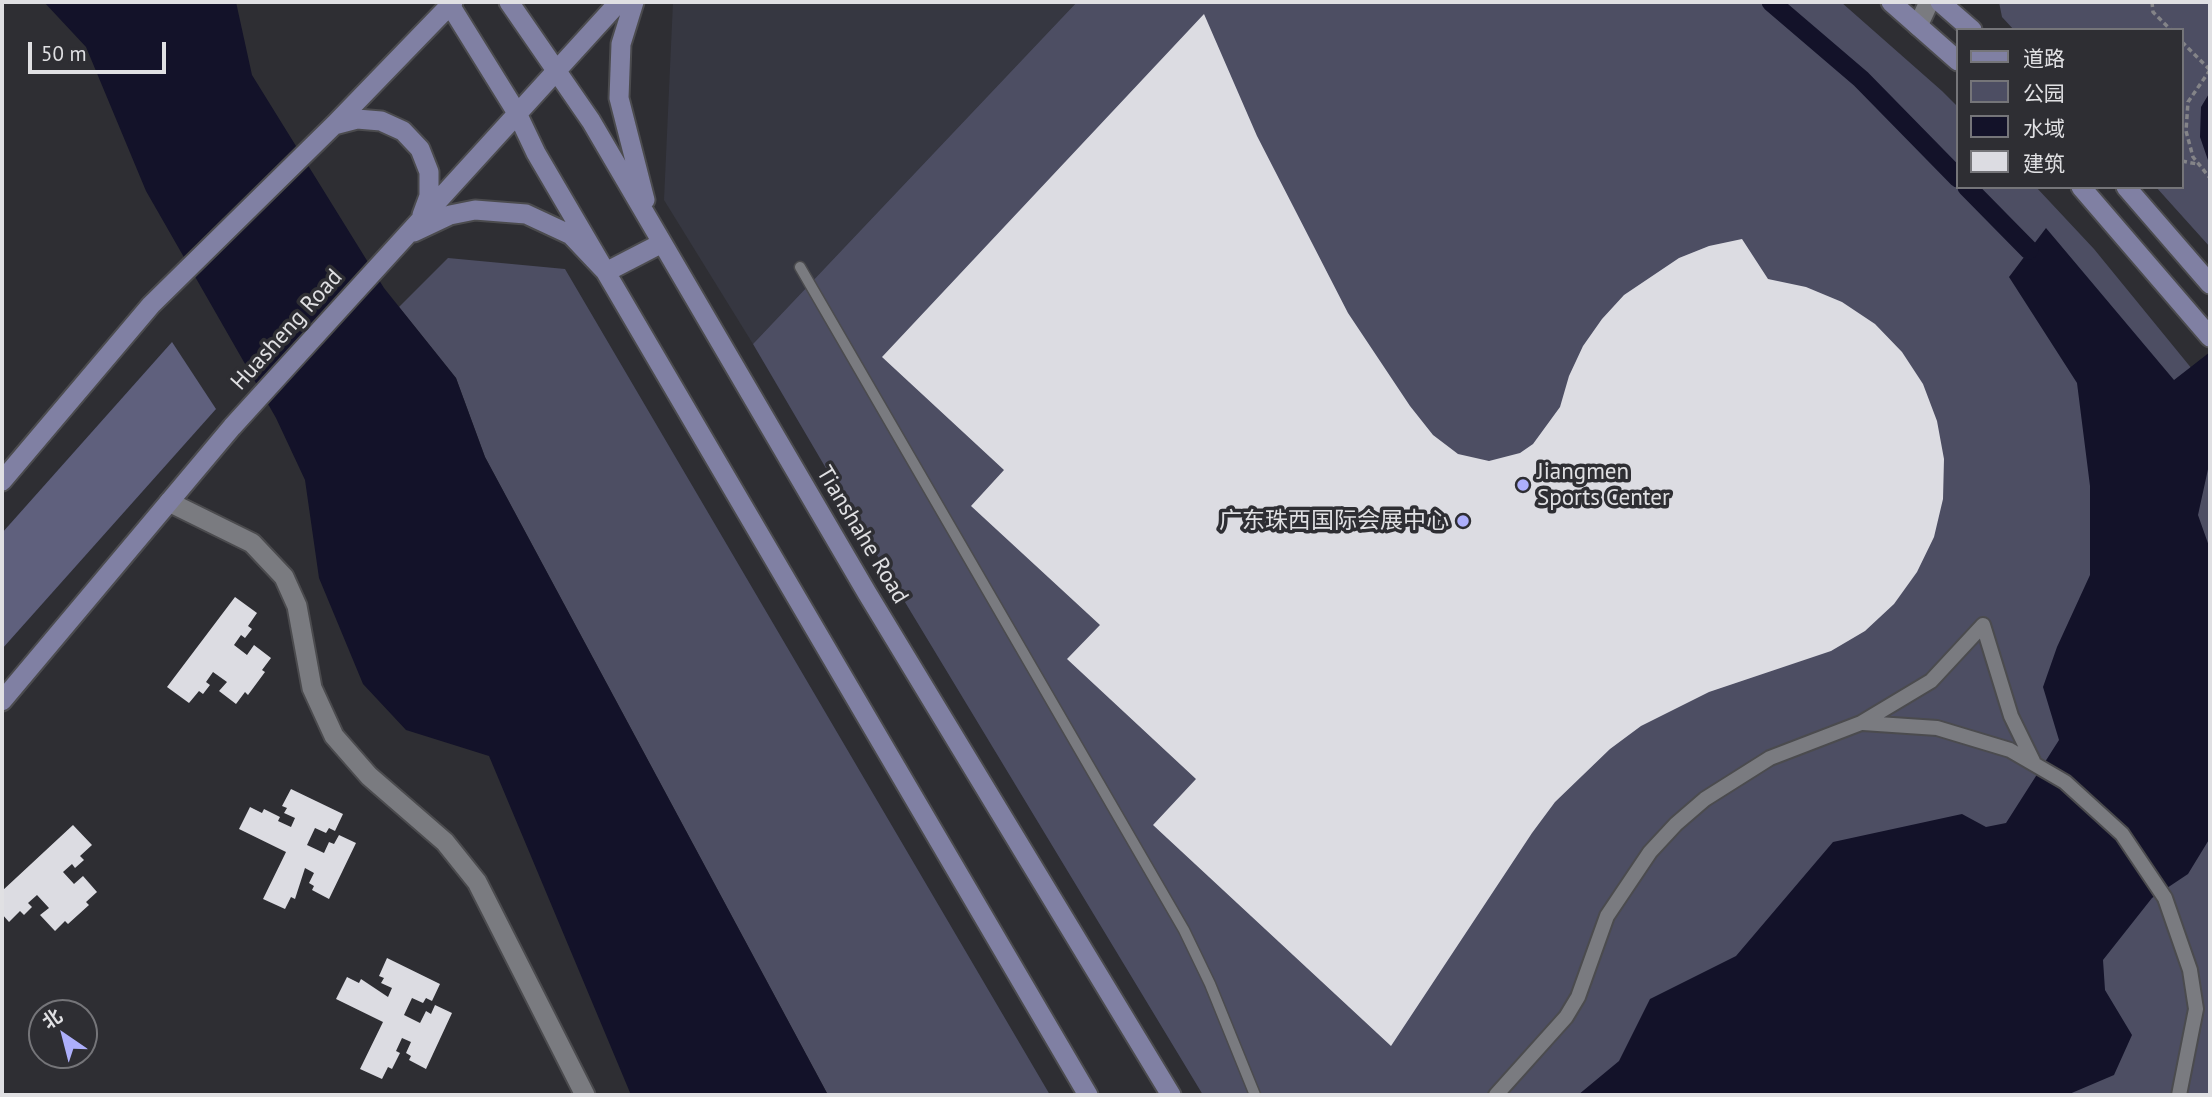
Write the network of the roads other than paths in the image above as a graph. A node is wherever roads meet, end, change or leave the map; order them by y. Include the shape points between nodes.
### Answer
1 (509, 2) edge
2 (619, 2) edge
3 (634, 2) edge
4 (1891, 2) edge
5 (1929, 2) edge
6 (1940, 2) edge
7 (451, 4) edge
8 (1918, 26) junction
9 (1970, 28) edge
10 (1956, 59) edge
11 (556, 71) junction
12 (517, 113) junction
13 (334, 125) junction
14 (2083, 189) edge
15 (2128, 189) edge
16 (651, 225) junction
17 (404, 237) junction
18 (662, 243) junction
19 (800, 267) dead end
20 (606, 272) junction
21 (2210, 284) edge
22 (2210, 337) edge
23 (2, 481) edge
24 (169, 502) junction
25 (2, 701) edge
26 (1861, 723) junction
27 (2033, 761) junction
28 (585, 1095) edge
29 (1088, 1095) edge
30 (1171, 1095) edge
31 (1255, 1095) edge
32 (1496, 1095) edge
33 (2179, 1095) edge

1 - 11 main road, Tianshahe Road
2 - 11 main road, Huasheng Road
3 - 16 main road via 621,44 619,98
4 - 8 main road
5 - 8 street
6 - 9 main road
7 - 12 main road
7 - 13 main road
8 - 10 main road
11 - 12 main road, Huasheng Road
11 - 16 main road, Tianshahe Road via 591,121
12 - 17 main road, Huasheng Road
12 - 20 main road
13 - 17 main road via 357,119 381,121 403,131 420,149 429,172 429,196 420,219
13 - 23 main road via 151,305
14 - 22 main road
15 - 21 main road
16 - 18 main road, Tianshahe Road
17 - 20 main road via 450,215 475,210 526,214 571,236
17 - 24 main road, Huasheng Road
18 - 20 main road
18 - 30 main road, Tianshahe Road via 874,605
19 - 31 lane via 1184,930
20 - 29 main road
24 - 25 main road, Huasheng Road
24 - 28 street via 246,539 284,577 297,606 312,688 334,736 369,776 445,842 477,882
26 - 27 street via 1912,724 1962,733
26 - 27 street via 1931,681 1983,625 2011,716
26 - 32 street via 1770,758 1676,824 1650,852 1607,916 1578,997 1566,1017
27 - 33 street via 2066,782 2122,834 2165,898 2180,933 2196,1009

